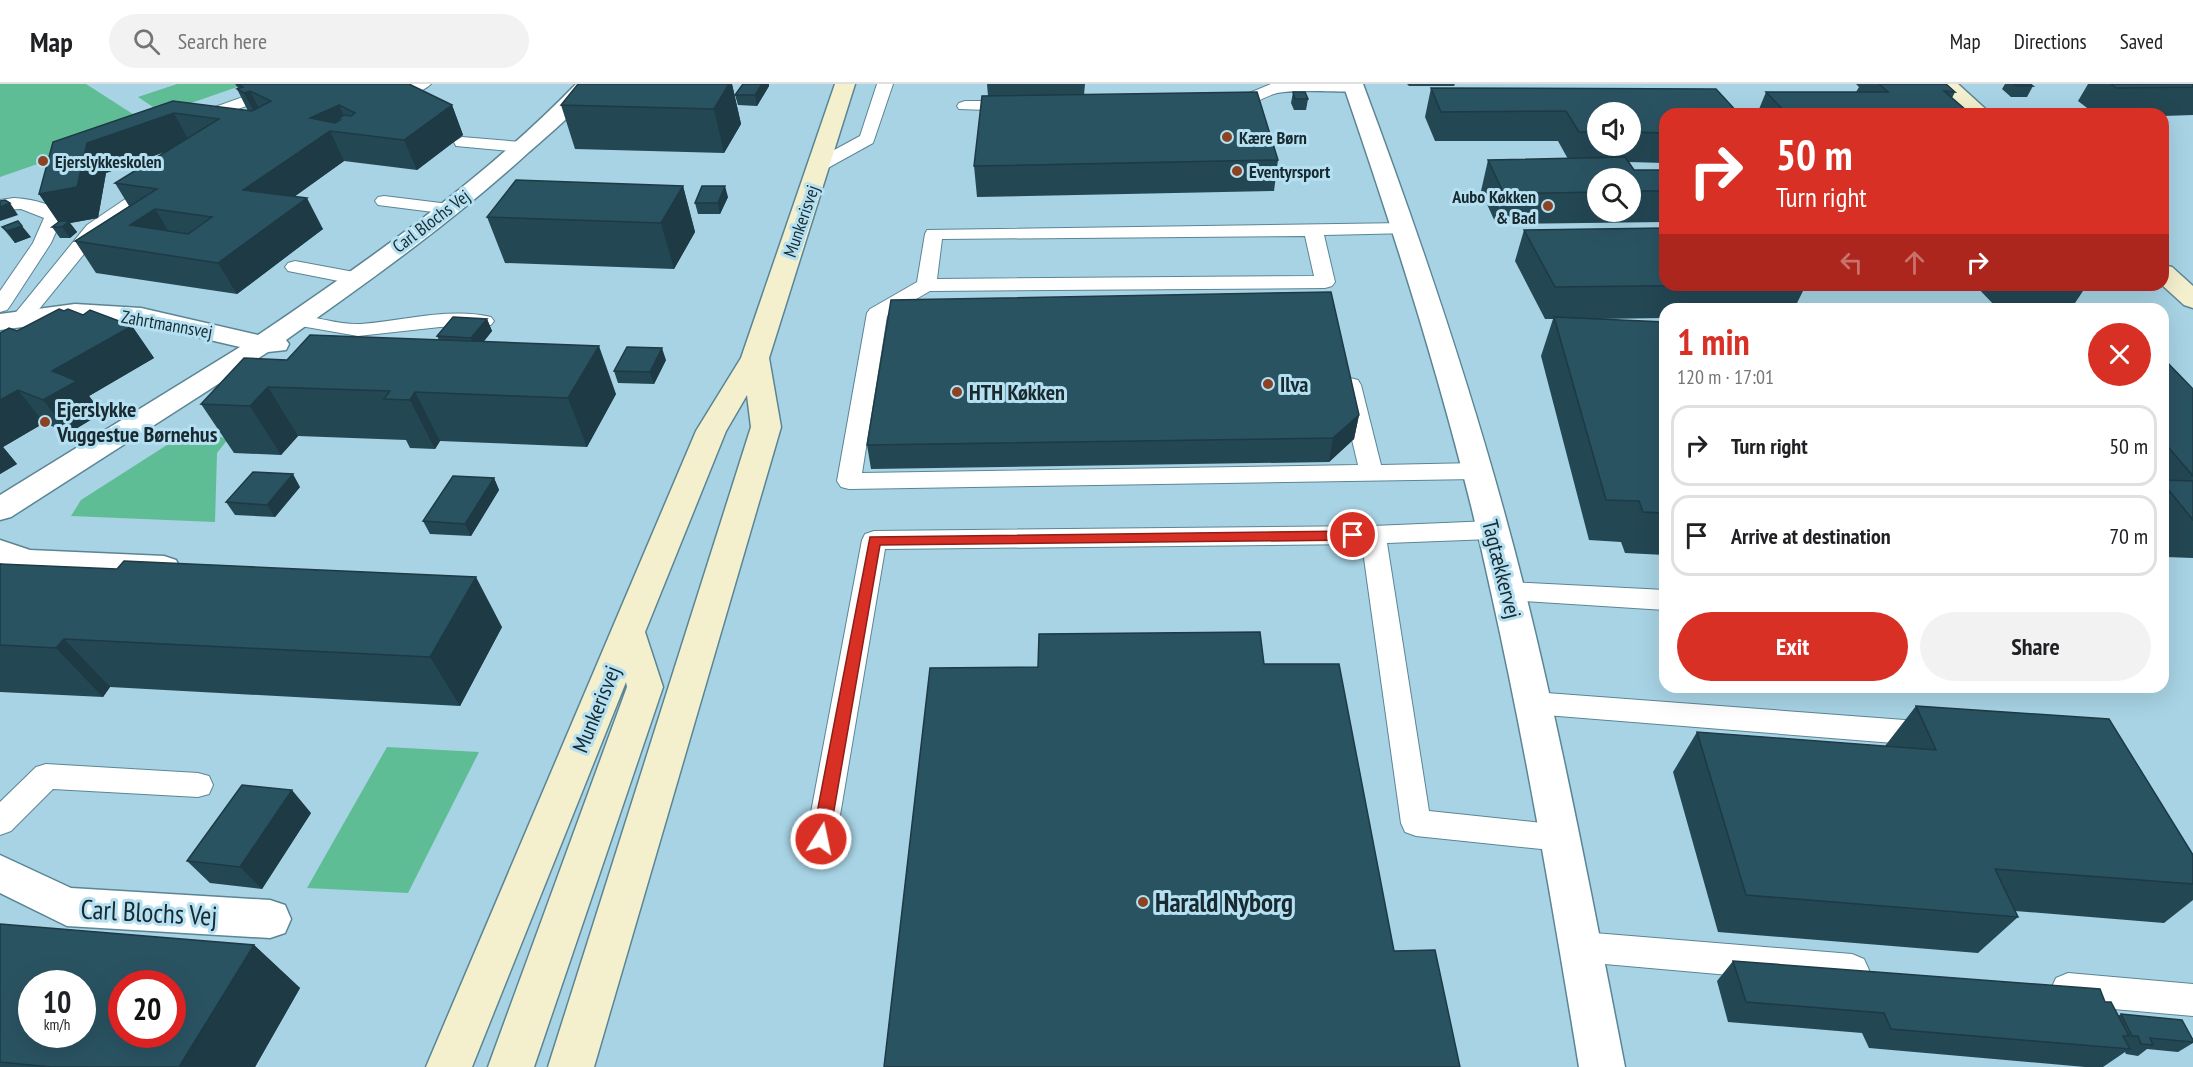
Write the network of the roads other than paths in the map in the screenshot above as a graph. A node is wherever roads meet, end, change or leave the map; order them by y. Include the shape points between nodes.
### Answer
1 (294, 84) edge
2 (423, 84) edge
3 (587, 84) edge
4 (845, 84) edge
5 (885, 84) edge
6 (1946, 84) edge
7 (1353, 86) edge
8 (402, 92) edge
9 (1215, 103) edge
10 (1036, 105) edge
11 (965, 106) dead end
12 (1974, 108) edge
13 (210, 114) edge
14 (462, 142) dead end
15 (521, 147) junction
16 (820, 165) junction
17 (171, 176) edge
18 (384, 201) dead end
19 (0, 205) edge
20 (449, 209) junction
21 (1405, 229) junction
22 (1313, 230) junction
23 (295, 267) dead end
24 (2169, 277) edge
25 (354, 278) junction
26 (1326, 282) junction
27 (926, 285) junction
28 (2191, 296) edge
29 (1331, 305) edge
30 (7, 316) edge
31 (296, 320) junction
32 (488, 321) edge
33 (262, 344) junction
34 (352, 354) edge
35 (755, 358) junction
36 (1344, 361) edge
37 (1477, 471) junction
38 (1371, 473) junction
39 (0, 509) edge
40 (1491, 530) junction
41 (1373, 535) junction
42 (0, 551) edge
43 (193, 569) edge
44 (1508, 591) junction
45 (1659, 600) edge
46 (628, 632) junction
47 (1533, 703) junction
48 (1959, 736) edge
49 (198, 785) dead end
50 (0, 822) edge
51 (1561, 838) junction
52 (821, 839) dead end
53 (0, 873) edge
54 (270, 919) dead end
55 (1582, 947) junction
56 (1887, 973) edge
57 (2040, 987) edge
58 (2193, 1000) edge
59 (449, 1067) edge
60 (511, 1067) edge
61 (571, 1067) edge
62 (1602, 1067) edge

1 - 13 lane
2 - 8 lane
3 - 15 street, Carl Blochs Vej
4 - 16 main road, Munkerisvej
5 - 16 lane via 867,139
6 - 12 main road
7 - 9 lane via 1274,88 1239,103
7 - 21 street, Tagtækkervej
10 - 11 lane
14 - 15 lane
15 - 20 street, Carl Blochs Vej
16 - 35 main road, Munkerisvej
17 - 30 lane via 94,229
18 - 20 lane
19 - 30 lane via 37,205 54,216
20 - 25 street, Carl Blochs Vej
21 - 22 lane
21 - 37 street, Tagtækkervej
22 - 26 lane
22 - 27 lane via 934,234
23 - 25 lane
24 - 28 main road
25 - 31 street, Carl Blochs Vej
26 - 27 lane
26 - 29 lane
27 - 38 lane via 877,313 849,481
30 - 33 street, Zahrtmannsvej via 75,312 141,316
31 - 32 lane via 358,330 440,321
31 - 33 street, Carl Blochs Vej
33 - 34 street via 312,343
33 - 39 street, Carl Blochs Vej
35 - 46 main road, Munkerisvej via 711,431
35 - 61 main road, Munkerisvej via 766,427
36 - 38 lane
37 - 38 lane
37 - 40 street, Tagtækkervej
40 - 41 lane
40 - 44 street, Tagtækkervej
41 - 51 lane via 1416,824
41 - 52 lane via 874,540
42 - 43 street via 28,561
44 - 45 lane
44 - 47 street, Tagtækkervej
46 - 59 main road, Munkerisvej
46 - 60 main road via 645,687
47 - 48 lane
47 - 51 street, Tagtækkervej
49 - 50 lane via 46,776
51 - 55 street, Tagtækkervej
53 - 54 street, Carl Blochs Vej via 66,907
55 - 56 lane
55 - 62 street, Tagtækkervej
57 - 58 lane

